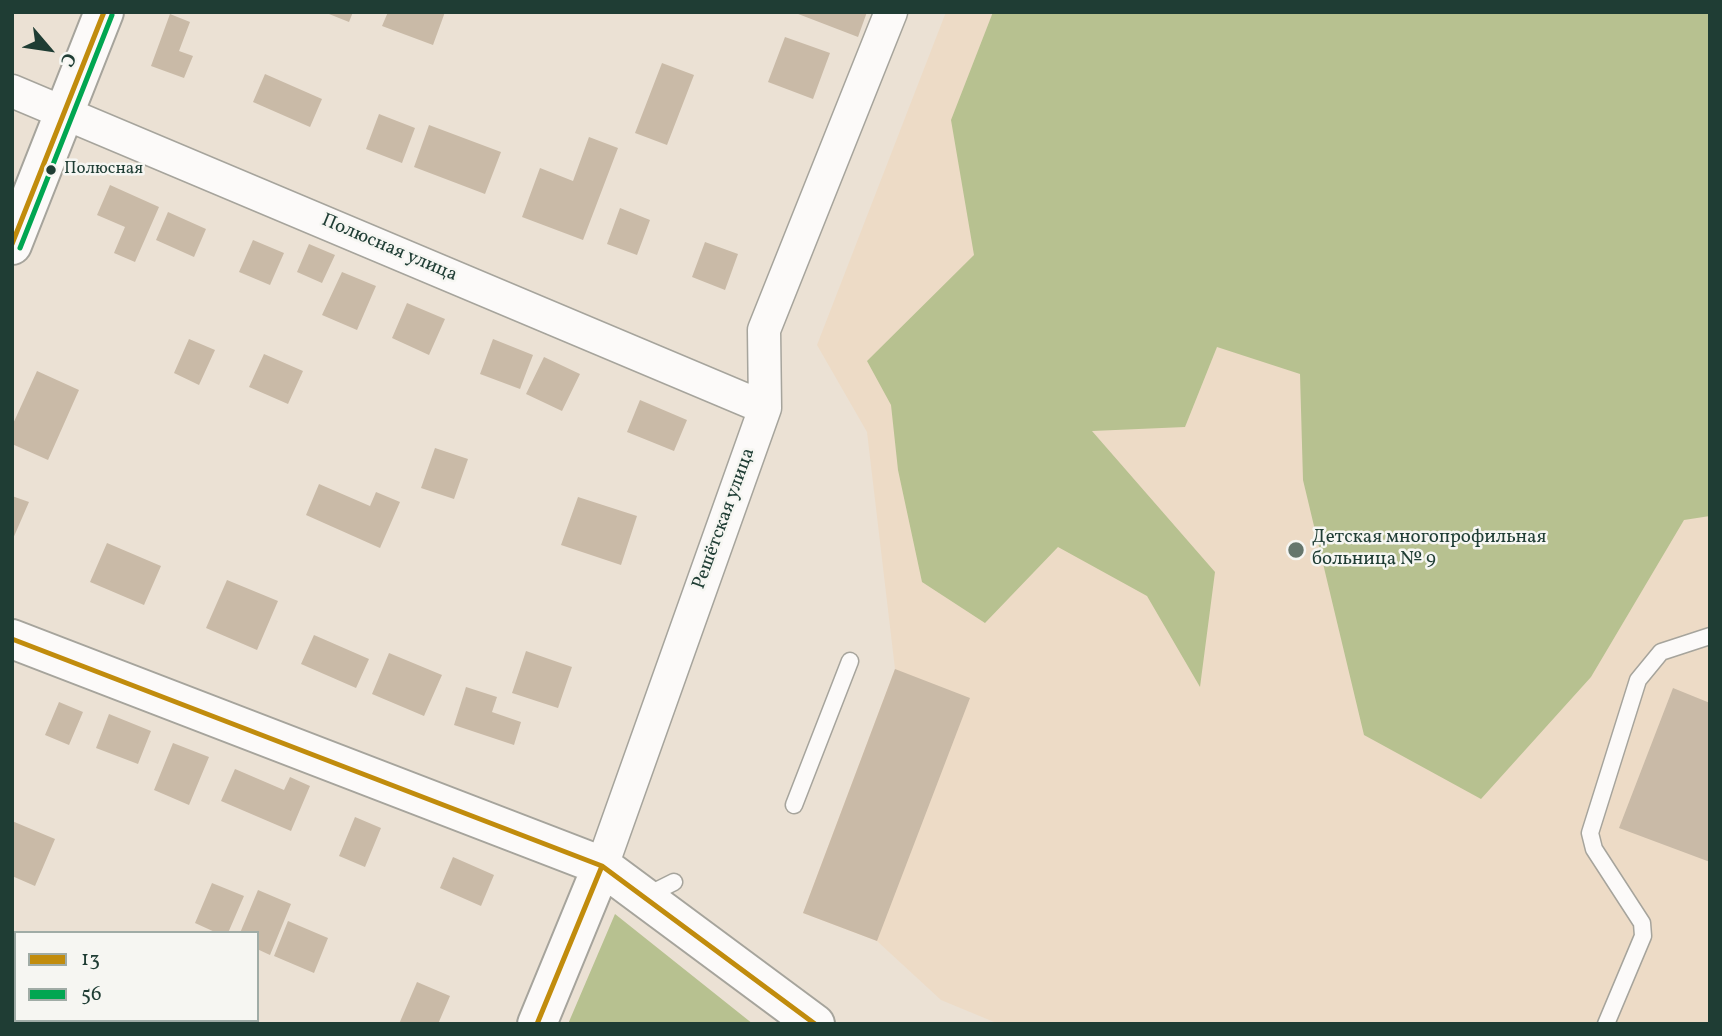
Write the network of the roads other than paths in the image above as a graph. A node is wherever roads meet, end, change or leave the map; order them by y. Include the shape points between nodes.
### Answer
1 (104, 12) edge
2 (891, 12) edge
3 (12, 92) edge
4 (65, 112) junction
5 (12, 245) edge
6 (765, 408) junction
7 (1710, 636) edge
8 (12, 639) edge
9 (850, 662) dead end
10 (794, 805) dead end
11 (602, 866) junction
12 (537, 1024) edge
13 (815, 1024) edge
14 (1606, 1024) edge

1 - 4 street
2 - 6 street, Решётская улица via 764,330
3 - 4 street, Полюсная улица
4 - 5 street
4 - 6 street, Полюсная улица
6 - 11 street, Решётская улица
7 - 14 lane via 1661,652 1638,680 1590,833 1594,849 1642,923 1643,936
8 - 11 street
9 - 10 lane
11 - 12 street, Решётская улица
11 - 13 street via 659,889

